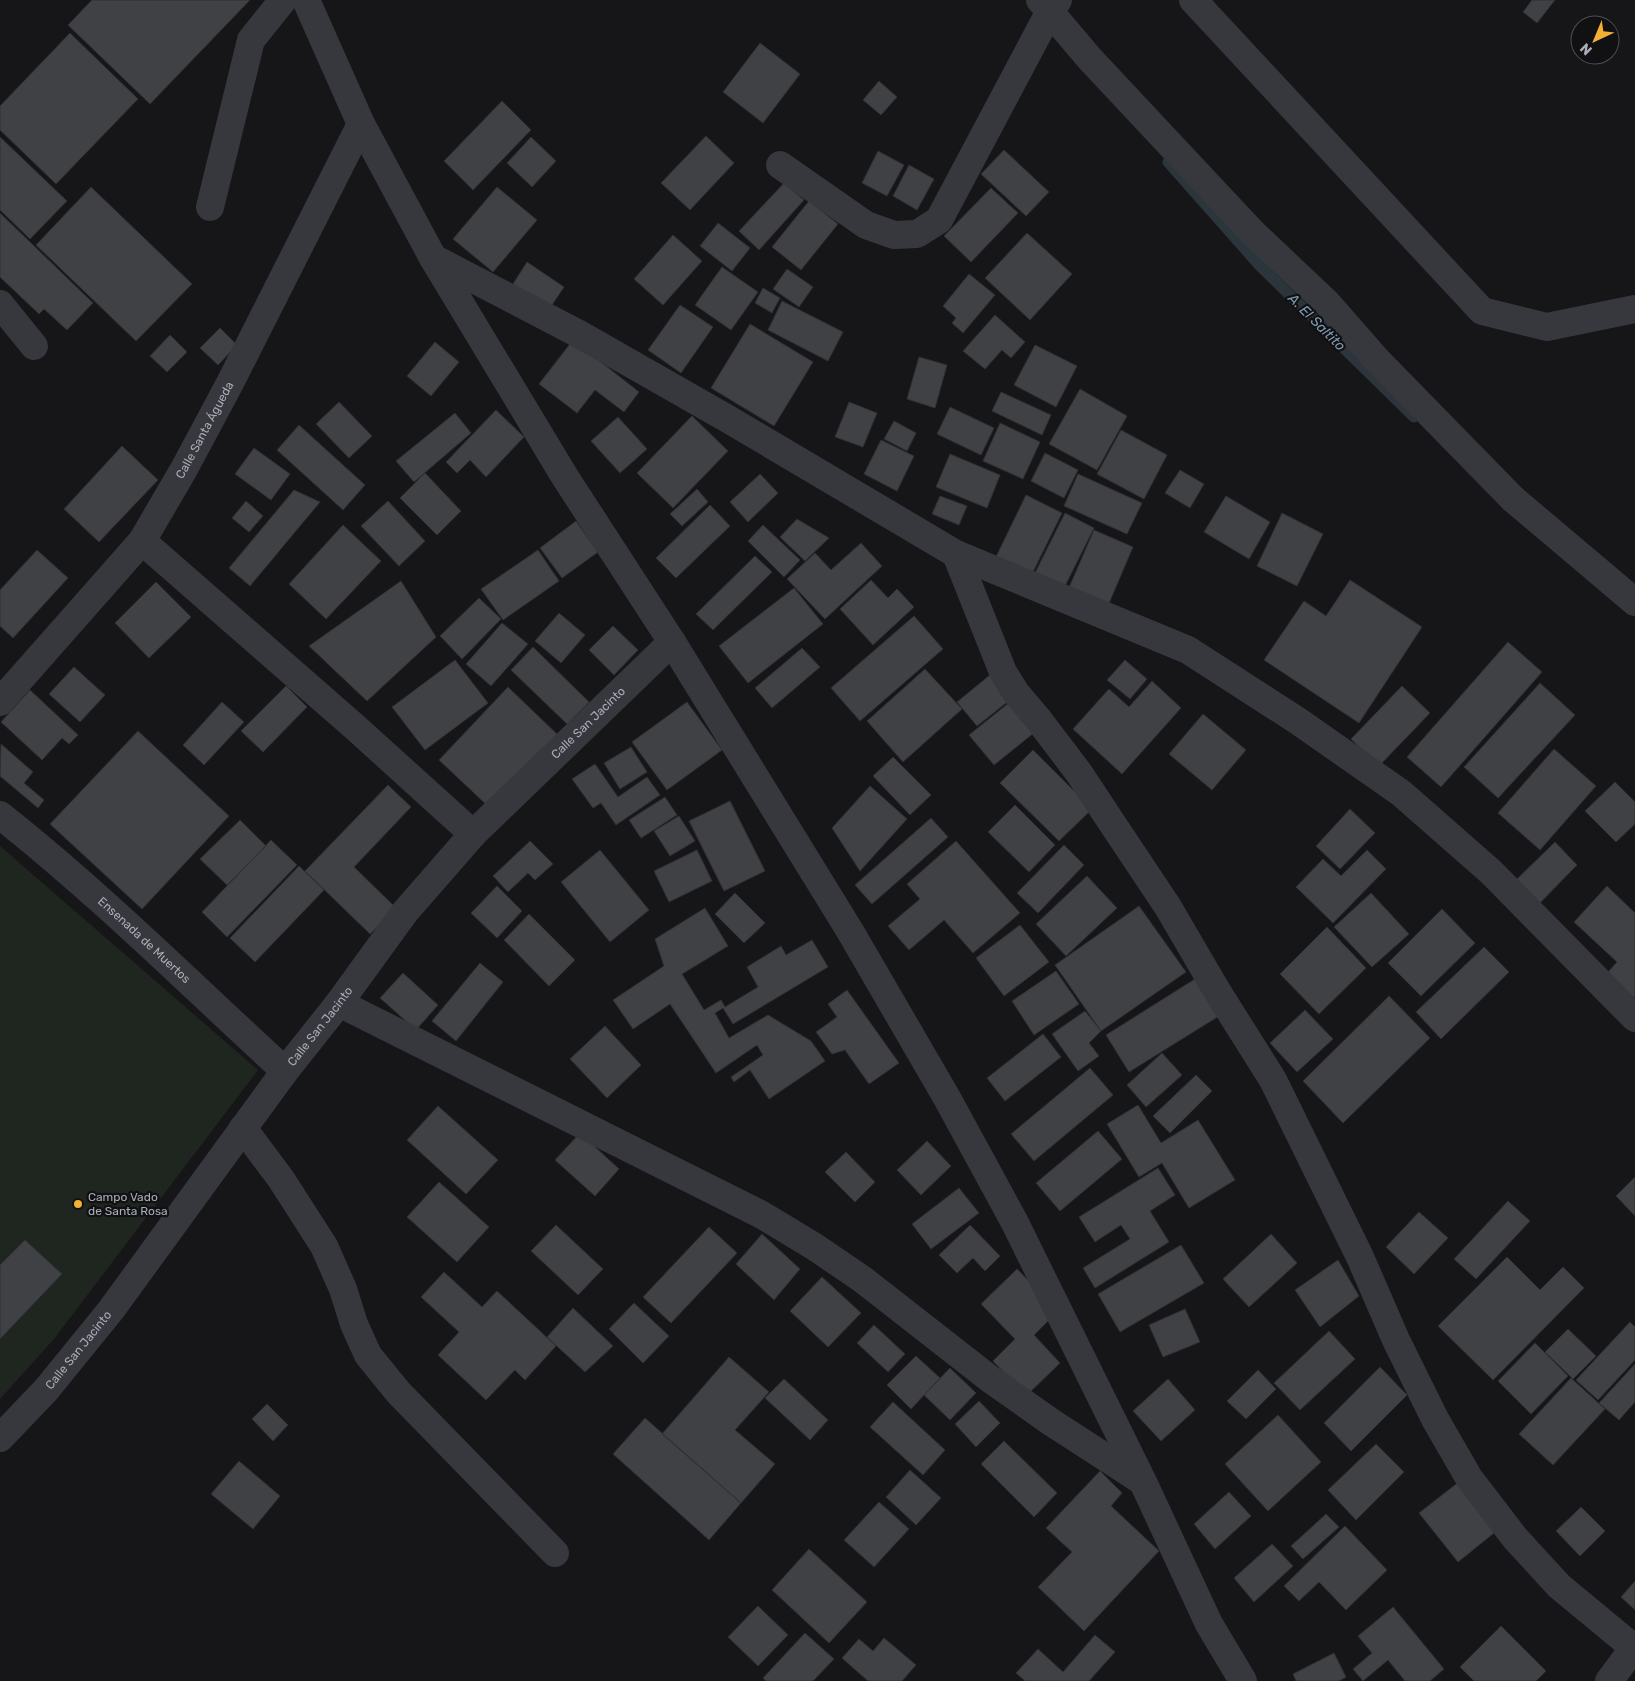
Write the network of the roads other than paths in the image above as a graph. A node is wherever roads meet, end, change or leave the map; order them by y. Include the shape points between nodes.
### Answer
1 (283, 0) edge
2 (306, 0) edge
3 (1193, 0) edge
4 (1049, 4) edge
5 (361, 124) junction
6 (780, 165) dead end
7 (210, 207) dead end
8 (433, 258) junction
9 (0, 304) edge
10 (1635, 310) edge
11 (34, 346) dead end
12 (142, 541) junction
13 (956, 554) junction
14 (1635, 602) edge
15 (672, 642) junction
16 (0, 702) edge
17 (0, 815) edge
18 (473, 834) junction
19 (339, 1003) junction
20 (1635, 1018) edge
21 (284, 1071) junction
22 (243, 1128) junction
23 (0, 1438) edge
24 (1143, 1482) junction
25 (555, 1553) dead end
26 (1634, 1647) edge
27 (1243, 1681) edge
28 (1609, 1681) edge

1 - 7 street via 251,40
2 - 5 street
3 - 10 street via 1482,310 1547,327
4 - 6 street via 939,220 916,234 894,235 866,225
4 - 14 street via 1090,59 1513,499
5 - 8 street
5 - 12 street, Calle Santa Águeda via 230,383
8 - 13 street via 579,334
8 - 15 street via 565,477
9 - 11 street
12 - 16 street, Calle Santa Águeda
12 - 18 street
13 - 20 street via 1188,650 1298,721 1401,793 1483,865
13 - 26 street via 1003,672 1058,744 1168,907 1273,1080 1360,1257 1430,1411 1469,1478 1515,1538 1559,1586
15 - 18 street, Calle San Jacinto
15 - 24 street via 850,931 947,1098 1014,1221
17 - 21 street, Ensenada de Muertos via 125,923
18 - 19 street, Calle San Jacinto via 405,912
19 - 21 street, Calle San Jacinto
19 - 24 street via 704,1185 816,1247 990,1379
21 - 22 street, Calle San Jacinto
22 - 23 street, Calle San Jacinto via 111,1310 46,1390
22 - 25 street via 324,1246 368,1355 398,1392
24 - 27 street via 1209,1624
26 - 28 street

